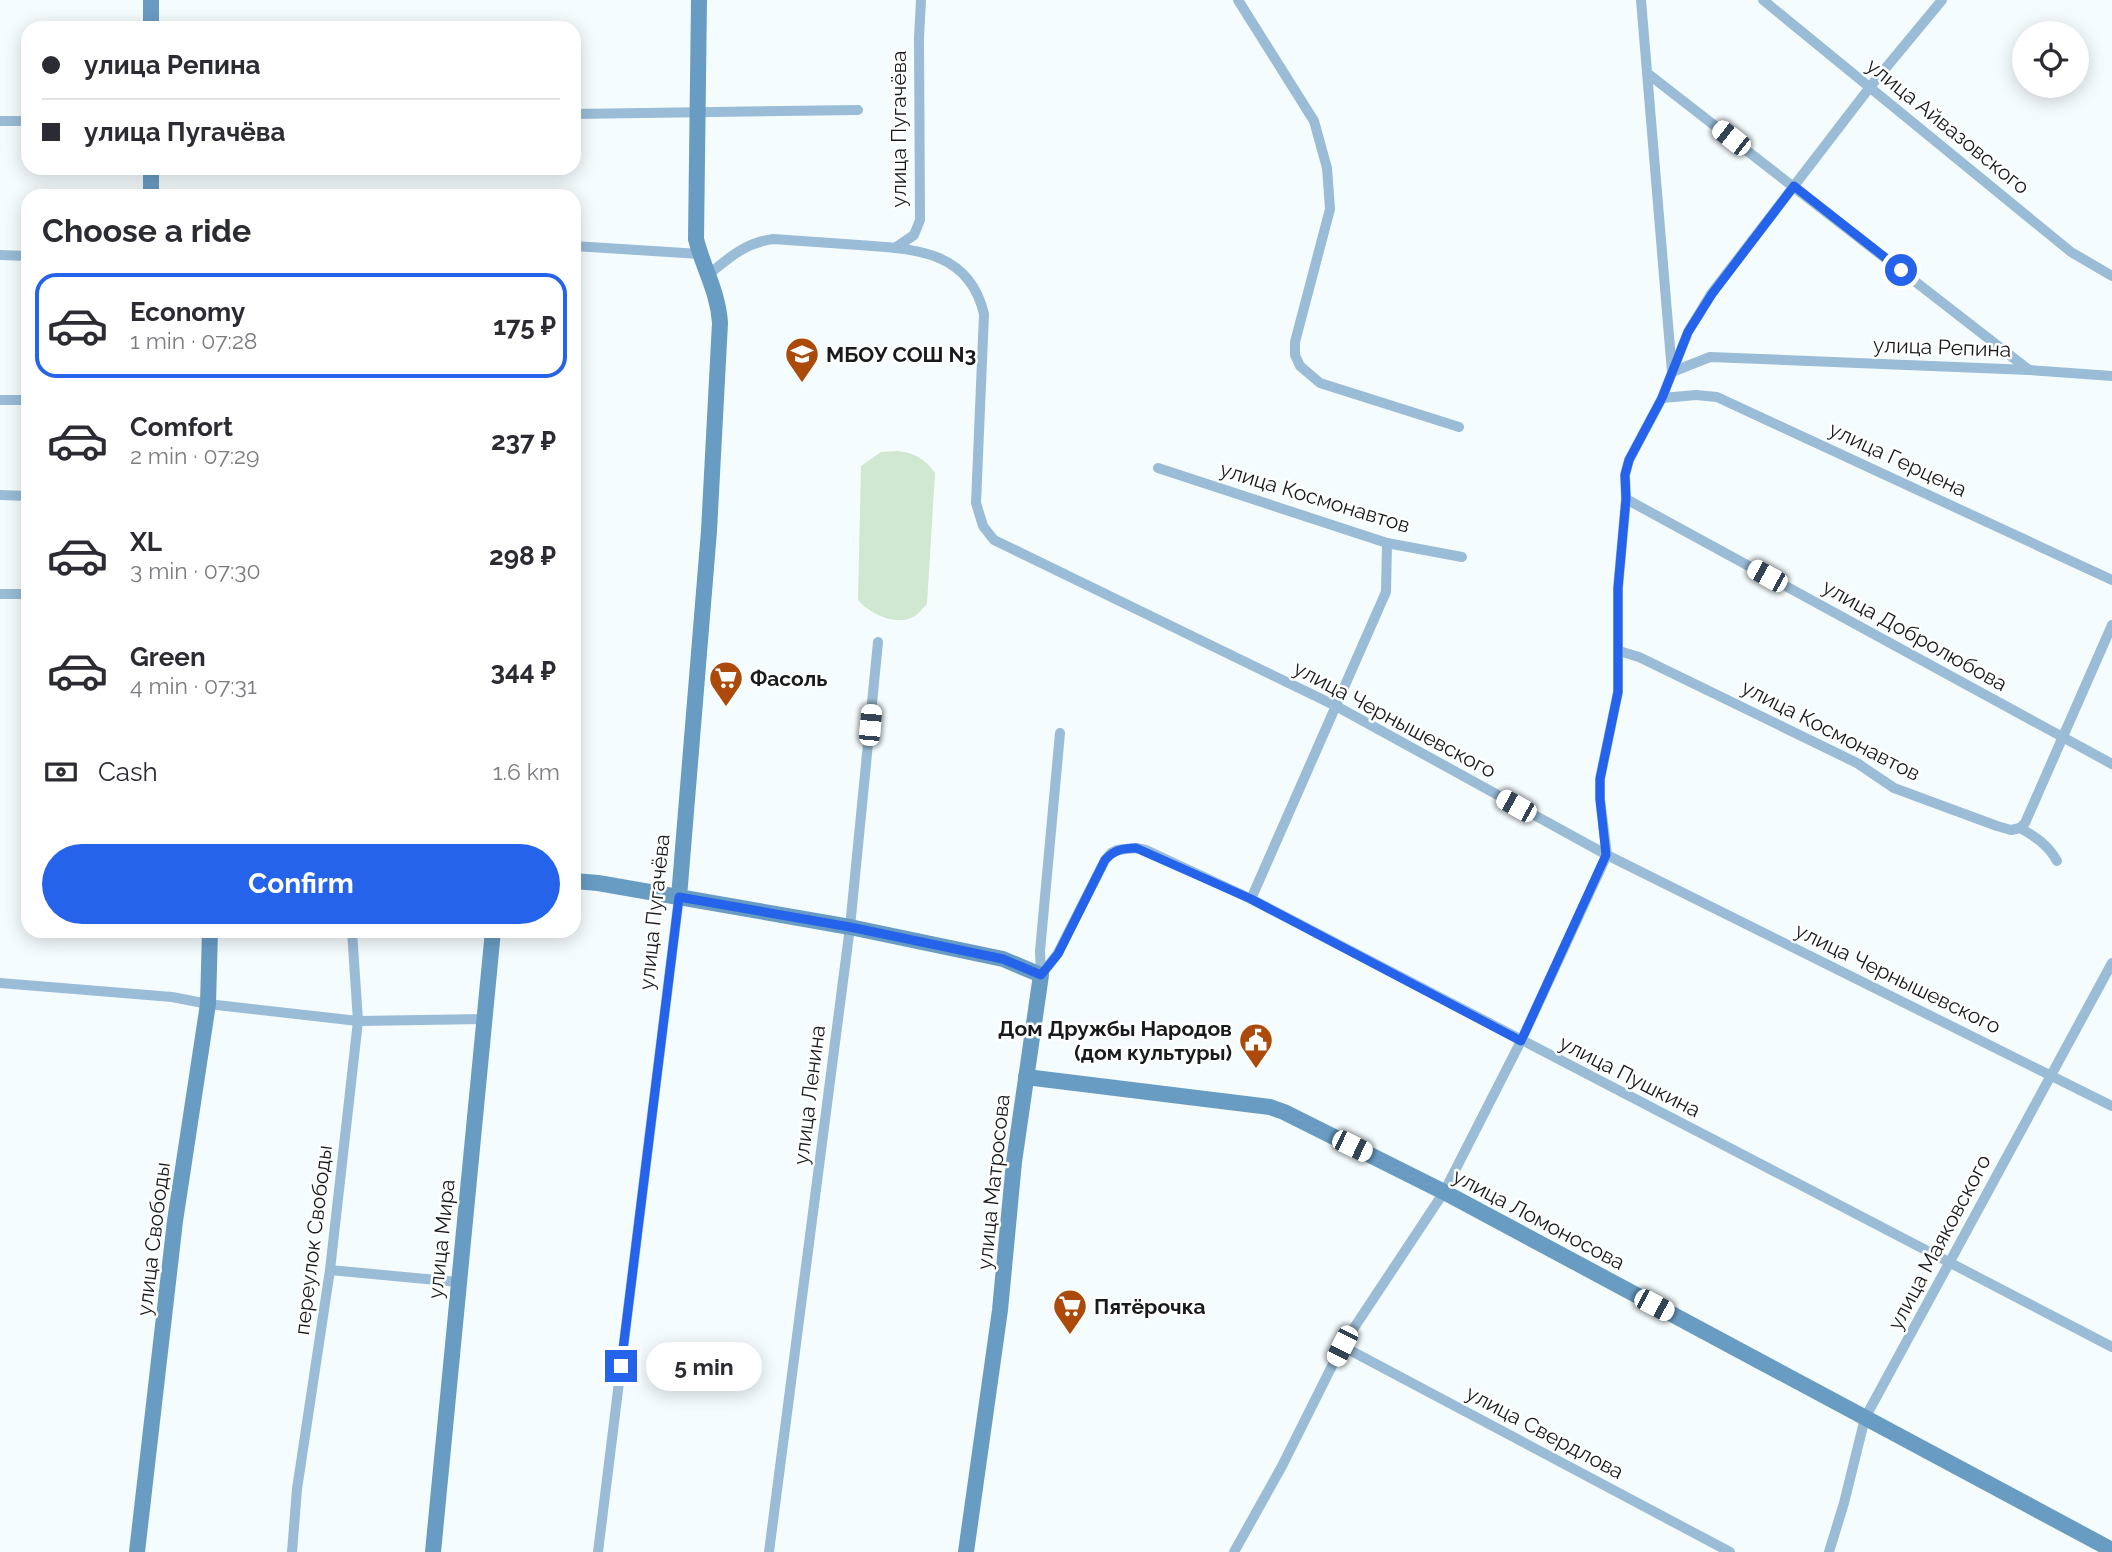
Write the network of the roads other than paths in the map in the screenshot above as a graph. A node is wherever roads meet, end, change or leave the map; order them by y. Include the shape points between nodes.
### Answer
1 (150, 0) edge
2 (699, 0) edge
3 (921, 0) edge
4 (1238, 0) edge
5 (1641, 0) edge
6 (1763, 0) edge
7 (1942, 0) edge
8 (150, 21) edge
9 (1647, 73) junction
10 (1870, 86) junction
11 (858, 110) dead end
12 (698, 111) junction
13 (581, 114) edge
14 (0, 121) edge
15 (21, 121) edge
16 (1794, 186) junction
17 (581, 246) edge
18 (895, 247) junction
19 (700, 254) junction
20 (0, 255) edge
21 (21, 256) edge
22 (709, 275) junction
23 (2112, 276) edge
24 (2029, 370) junction
25 (1672, 372) junction
26 (2112, 376) edge
27 (1662, 398) junction
28 (0, 400) edge
29 (21, 400) edge
30 (1459, 427) dead end
31 (1158, 468) dead end
32 (0, 495) edge
33 (21, 496) edge
34 (1626, 499) junction
35 (1387, 543) junction
36 (1462, 557) dead end
37 (2112, 580) edge
38 (0, 594) edge
39 (21, 594) edge
40 (2112, 625) edge
41 (878, 642) dead end
42 (1619, 651) junction
43 (1336, 706) junction
44 (1060, 733) dead end
45 (2063, 739) junction
46 (2112, 764) edge
47 (2020, 828) junction
48 (1606, 855) junction
49 (2057, 862) dead end
50 (581, 882) edge
51 (679, 897) junction
52 (1251, 899) junction
53 (850, 927) junction
54 (210, 938) edge
55 (352, 938) edge
56 (492, 938) edge
57 (2112, 963) edge
58 (1041, 975) junction
59 (0, 983) edge
60 (208, 1004) junction
61 (485, 1019) junction
62 (358, 1021) junction
63 (1521, 1041) junction
64 (2052, 1075) junction
65 (1026, 1077) junction
66 (2112, 1106) edge
67 (1444, 1192) junction
68 (1949, 1263) junction
69 (330, 1270) junction
70 (458, 1282) junction
71 (1342, 1346) junction
72 (2112, 1347) edge
73 (1865, 1418) junction
74 (2112, 1550) edge
75 (137, 1552) edge
76 (292, 1552) edge
77 (433, 1552) edge
78 (598, 1552) edge
79 (769, 1552) edge
80 (966, 1552) edge
81 (1234, 1552) edge
82 (1730, 1552) edge
83 (1829, 1552) edge

1 - 8 street
2 - 12 street, улица Пугачёва
3 - 18 street, улица Пугачёва via 920,220 914,234
4 - 30 street via 1314,121 1328,168 1330,209 1295,342 1300,366 1320,383
5 - 9 street
6 - 10 street, улица Айвазовского
7 - 10 street
9 - 16 street, улица Репина
9 - 25 street
10 - 16 street
10 - 23 street, улица Айвазовского via 2071,252
11 - 12 street
12 - 13 street
12 - 19 street, улица Пугачёва via 696,239
14 - 15 street
16 - 24 street, улица Репина
16 - 25 street via 1712,294 1688,332
17 - 19 street
18 - 22 street via 757,241
18 - 43 street, улица Чернышевского via 919,250 949,262 970,281 981,302 976,503 989,536
19 - 22 street, улица Пугачёва
20 - 21 street
22 - 51 street, улица Пугачёва via 720,323 709,531
24 - 25 street, улица Репина via 1710,357
24 - 26 street
25 - 27 street
27 - 34 street via 1629,460
27 - 37 street, улица Герцена via 1717,397
28 - 29 street
31 - 35 street, улица Космонавтов
32 - 33 street
34 - 42 street via 1618,588
34 - 45 street, улица Добролюбова
35 - 36 street, улица Космонавтов
35 - 43 street via 1385,592
38 - 39 street
40 - 45 street
41 - 53 street, улица Ленина
42 - 47 street, улица Космонавтов via 1783,726 1857,763 1894,788 1997,826
42 - 48 street via 1618,692 1600,779
43 - 48 street, улица Чернышевского
43 - 52 street
44 - 58 street, улица Матросова
45 - 46 street, улица Добролюбова
45 - 47 street
47 - 49 street, улица Космонавтов via 2048,847
48 - 63 street
48 - 64 street, улица Чернышевского
50 - 51 street
51 - 53 street
51 - 78 street, улица Пугачёва
52 - 58 street, улица Пушкина via 1146,850 1127,848 1111,853 1058,954
52 - 63 street, улица Пушкина
53 - 58 street via 1003,959
53 - 79 street, улица Ленина
54 - 60 street, улица Свободы
55 - 62 street, переулок Свободы
56 - 61 street, улица Мира
57 - 64 street, улица Маяковского
58 - 65 street, улица Матросова
59 - 60 street via 161,995
60 - 62 street
60 - 75 street, улица Свободы via 175,1221
61 - 62 street
61 - 70 street, улица Мира
62 - 69 street, переулок Свободы
63 - 67 street
63 - 68 street, улица Пушкина
64 - 66 street, улица Чернышевского
64 - 68 street, улица Маяковского
65 - 67 street, улица Ломоносова via 1269,1107
65 - 80 street, улица Матросова
67 - 71 street
67 - 73 street, улица Ломоносова
68 - 72 street, улица Пушкина
68 - 73 street, улица Маяковского
69 - 70 street
69 - 76 street, переулок Свободы
70 - 77 street, улица Мира
71 - 81 street
71 - 82 street, улица Свердлова
73 - 74 street, улица Ломоносова
73 - 83 street, улица Маяковского

